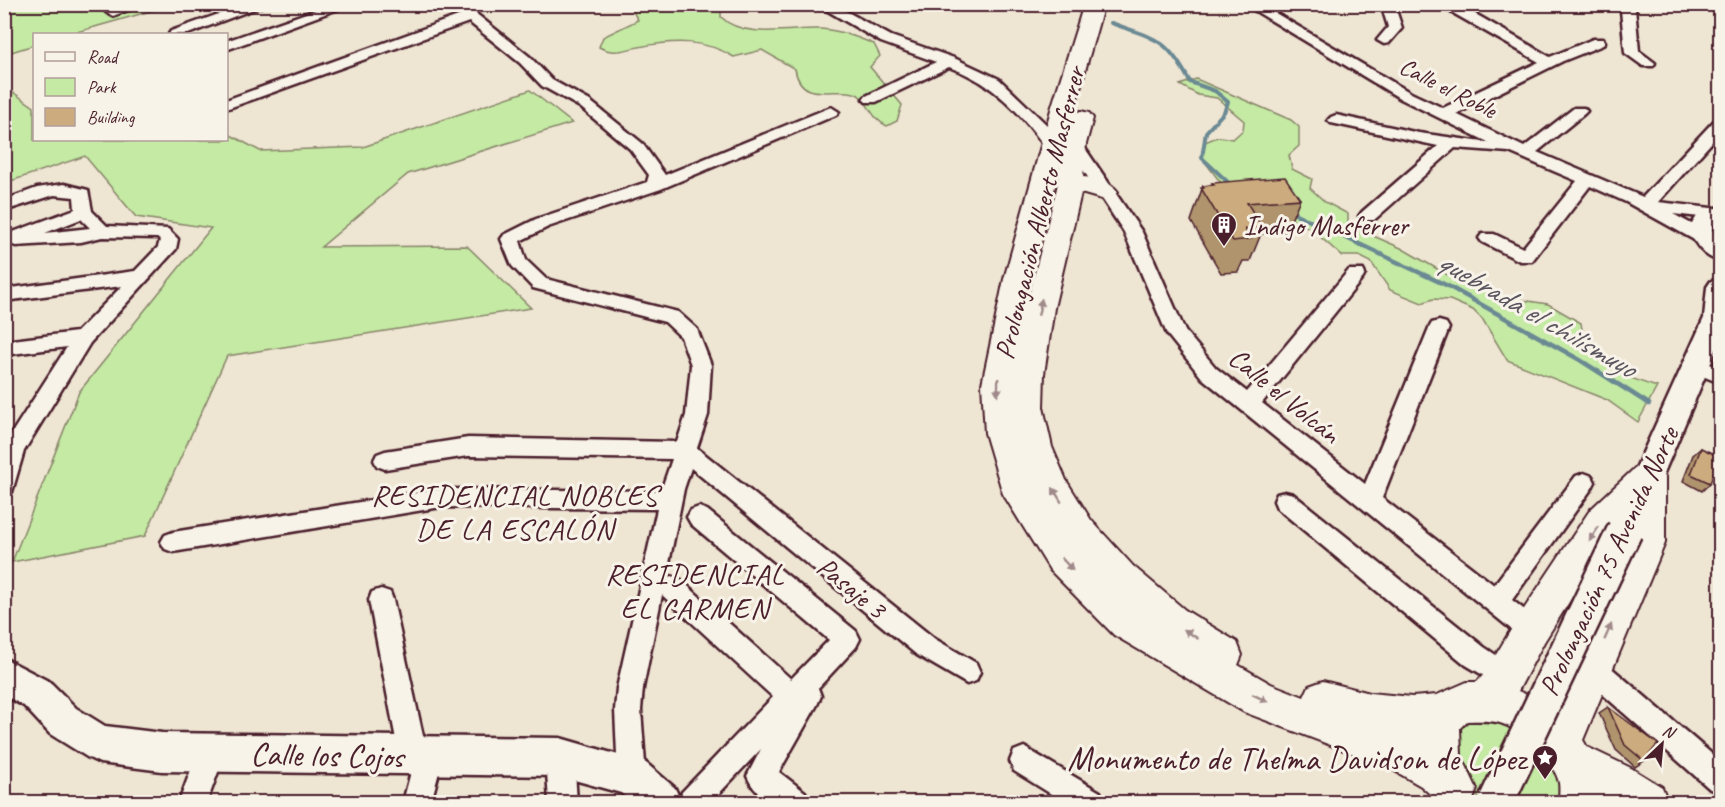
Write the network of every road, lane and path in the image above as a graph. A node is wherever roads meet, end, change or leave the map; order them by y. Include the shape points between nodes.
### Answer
1 (138, 4) edge
2 (261, 4) edge
3 (346, 4) edge
4 (455, 4) edge
5 (822, 4) edge
6 (1094, 4) edge
7 (1111, 4) edge
8 (1250, 4) edge
9 (1387, 4) edge
10 (1620, 4) edge
11 (1451, 6) edge
12 (113, 12) dead end
13 (471, 16) junction
14 (179, 33) edge
15 (1384, 40) dead end
16 (1598, 42) dead end
17 (228, 45) edge
18 (949, 61) junction
19 (1550, 62) junction
20 (1648, 63) dead end
21 (871, 99) dead end
22 (228, 104) edge
23 (1021, 109) junction
24 (1579, 111) dead end
25 (831, 112) dead end
26 (1444, 114) junction
27 (1336, 120) dead end
28 (1720, 124) edge
29 (1063, 133) junction
30 (1450, 144) junction
31 (1521, 152) junction
32 (1587, 179) junction
33 (655, 185) junction
34 (1088, 190) junction
35 (1640, 200) junction
36 (4, 206) edge
37 (84, 212) junction
38 (1719, 214) edge
39 (1368, 216) dead end
40 (102, 231) junction
41 (1488, 238) dead end
42 (1712, 247) edge
43 (1356, 274) dead end
44 (140, 277) junction
45 (1720, 280) edge
46 (1720, 287) edge
47 (4, 295) edge
48 (1719, 316) edge
49 (1439, 328) dead end
50 (83, 338) junction
51 (4, 348) edge
52 (1709, 371) edge
53 (1249, 404) junction
54 (9, 450) edge
55 (686, 451) junction
56 (385, 460) dead end
57 (1648, 477) junction
58 (1584, 482) dead end
59 (4, 486) edge
60 (671, 500) junction
61 (1370, 500) junction
62 (1285, 501) dead end
63 (699, 516) dead end
64 (172, 542) dead end
65 (671, 586) dead end
66 (381, 600) dead end
67 (1496, 602) junction
68 (1531, 630) junction
69 (1592, 668) junction
70 (967, 672) dead end
71 (4, 675) edge
72 (1496, 688) junction
73 (800, 697) junction
74 (1446, 713) junction
75 (211, 753) junction
76 (1567, 753) junction
77 (421, 756) junction
78 (560, 757) junction
79 (1024, 761) dead end
80 (632, 777) junction
81 (1720, 779) edge
82 (1470, 799) edge
83 (193, 802) edge
84 (417, 802) edge
85 (563, 802) edge
86 (661, 802) edge
87 (692, 802) edge
88 (795, 802) edge
89 (1090, 802) edge
90 (1580, 802) edge
91 (1647, 802) edge

1 - 12 street
2 - 14 street
3 - 17 street
4 - 13 street
5 - 18 street via 886,39
6 - 29 main road, Prolongación Alberto Masferrer
7 - 29 main road, Prolongación Alberto Masferrer
8 - 26 street, Calle el Roble via 1406,96
9 - 15 street via 1395,28
10 - 20 street via 1628,8 1632,53
11 - 19 street
13 - 22 street
13 - 33 street via 547,83 585,104 636,146 657,174
16 - 19 street
18 - 21 street
18 - 23 street via 994,82
19 - 26 street
23 - 29 street via 1043,130
23 - 29 street via 1042,114 1057,112
24 - 31 street
25 - 33 street
26 - 31 street, Calle el Roble
27 - 30 street
28 - 35 street
29 - 34 main road, Prolongación Alberto Masferrer
29 -> 82 main road, Prolongación Alberto Masferrer via 1018,279 997,384 1000,433 1020,495 1062,559 1127,623 1258,698 1403,752 1436,771
30 - 31 street
30 - 39 street
31 - 32 street, Calle el Roble
32 - 35 street, Calle el Roble
32 - 41 street via 1526,257
33 - 55 street via 542,223 510,239 518,262 540,284 671,317 690,334 701,365 697,415
34 - 53 street, Calle el Volcán via 1133,232 1177,334 1209,373
74 -> 34 main road, Prolongación Alberto Masferrer via 1414,718 1378,716 1311,697 1241,667 1172,622 1120,577 1079,530 1052,486 1036,447 1027,407 1040,308
35 - 38 street, Calle el Roble via 1690,212
35 - 42 street, Calle el Roble
36 - 37 street via 65,188 82,194
37 - 40 street
37 - 40 street via 16,240
38 - 42 main road via 1701,222 1700,230
40 - 44 street via 155,231 167,236 167,249
42 - 45 main road
43 - 53 street
44 - 47 street
44 - 50 street
46 - 48 main road, Prolongación 75 Avenida Norte
48 - 52 main road, Prolongación 75 Avenida Norte
49 - 61 street
50 - 51 street
50 - 54 street
52 - 57 main road, Prolongación 75 Avenida Norte
53 - 61 street, Calle el Volcán
54 - 59 street
55 - 56 street via 468,447
55 - 60 street
55 - 70 street, Pasaje 3 via 926,647
57 -> 68 main road via 1602,520
69 -> 57 main road via 1647,543
57 - 82 main road, Prolongación 75 Avenida Norte, bridge via 1625,530
58 - 67 street
60 - 64 street via 441,498
60 - 80 street via 630,688
61 - 67 street, Calle el Volcán
62 - 72 street via 1475,656
63 - 73 street via 847,639
65 - 73 street
66 - 77 street via 404,711
67 - 68 street, Calle el Volcán
68 - 72 main road
69 - 76 main road
69 - 81 street
71 - 75 main road, Calle los Cojos via 37,694 63,721 100,744
72 - 74 main road, Prolongación Alberto Masferrer
72 - 76 main road via 1506,706 1544,728
73 - 87 street
73 - 88 street via 761,776
74 - 82 main road via 1436,739 1438,755 1445,771
75 - 77 main road, Calle los Cojos
75 - 83 street
76 - 90 main road via 1580,782
76 - 91 main road
77 - 78 main road, Calle los Cojos
77 - 84 street
78 - 80 main road, Calle los Cojos
78 - 85 street
79 - 89 street
80 - 86 main road, Calle los Cojos

